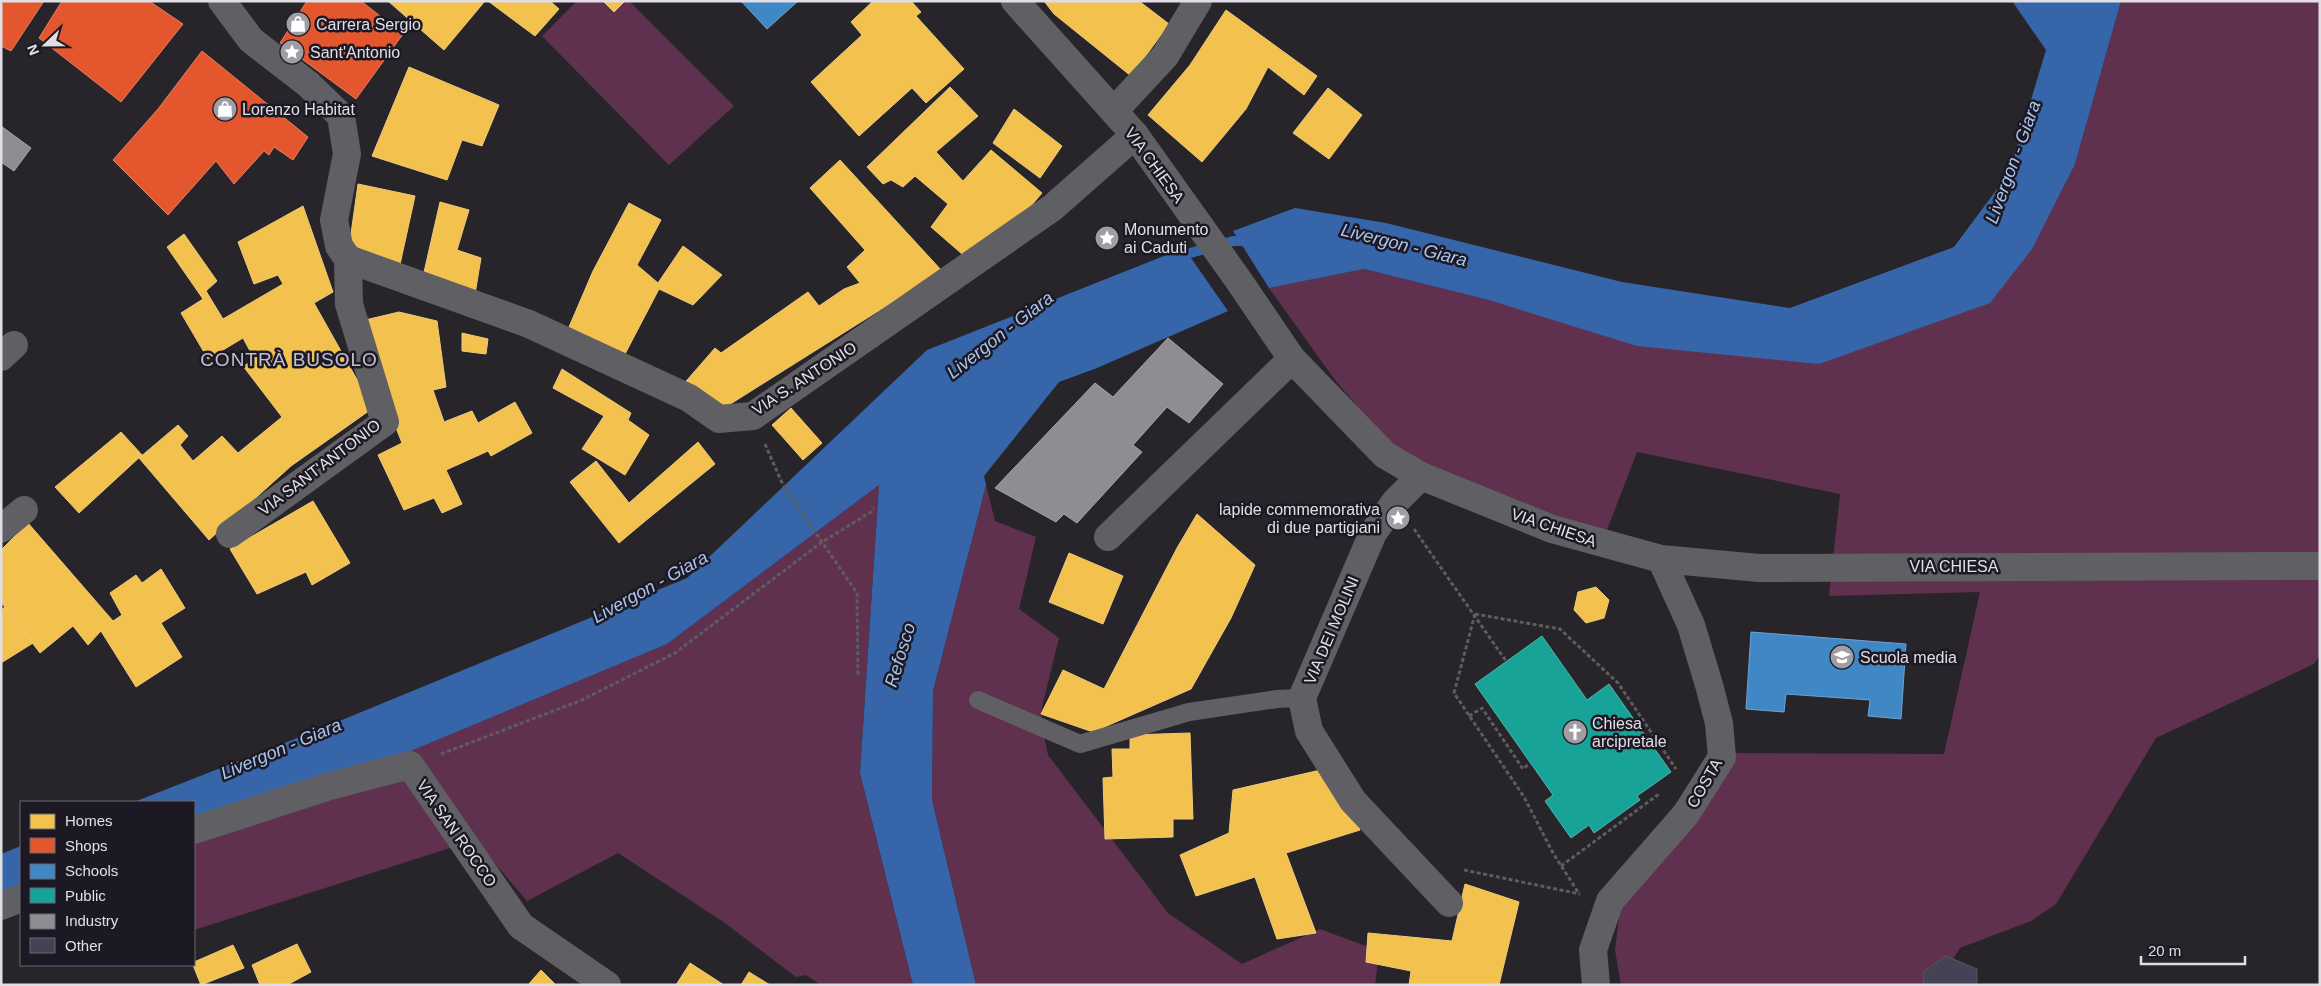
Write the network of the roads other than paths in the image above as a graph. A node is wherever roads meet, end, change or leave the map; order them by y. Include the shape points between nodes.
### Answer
1 (222, 1) edge
2 (1015, 1) edge
3 (1198, 1) edge
4 (1114, 111) junction
5 (1135, 134) junction
6 (348, 259) junction
7 (1292, 359) junction
8 (1421, 476) junction
9 (24, 510) dead end
10 (1, 529) edge
11 (230, 534) dead end
12 (1108, 538) dead end
13 (1661, 559) junction
14 (2320, 566) edge
15 (1302, 698) junction
16 (978, 700) dead end
17 (195, 830) edge
18 (1440, 893) road end
19 (20, 898) edge
20 (1, 906) edge
21 (607, 985) edge
22 (1596, 985) edge

1 - 6 street, VIA SANT'ANTONIO via 251,40 308,84 341,116 347,154 334,220 339,246
2 - 4 street, VIA CHIESA
3 - 4 street via 1164,56
4 - 5 street, VIA CHIESA
5 - 6 street, VIA S. ANTONIO via 1052,208 753,416 719,419 689,398 528,324
5 - 7 street, VIA CHIESA
6 - 11 street, VIA SANT'ANTONIO via 349,304 384,422
7 - 8 street, VIA CHIESA via 1386,455
7 - 12 street
8 - 13 street, VIA CHIESA via 1552,529
8 - 15 street, VIA DEI MOLINI via 1395,502 1373,533
9 - 10 street
13 - 14 street, VIA CHIESA via 1759,568
13 - 22 street, COSTA via 1691,625 1719,723 1722,756 1686,814 1610,901 1593,950
15 - 16 lane via 1189,712 1080,744
15 - 18 street, VIA DEI MOLINI via 1310,731 1353,800
17 - 21 street, VIA SAN ROCCO via 330,786 410,765 521,926
19 - 20 street

